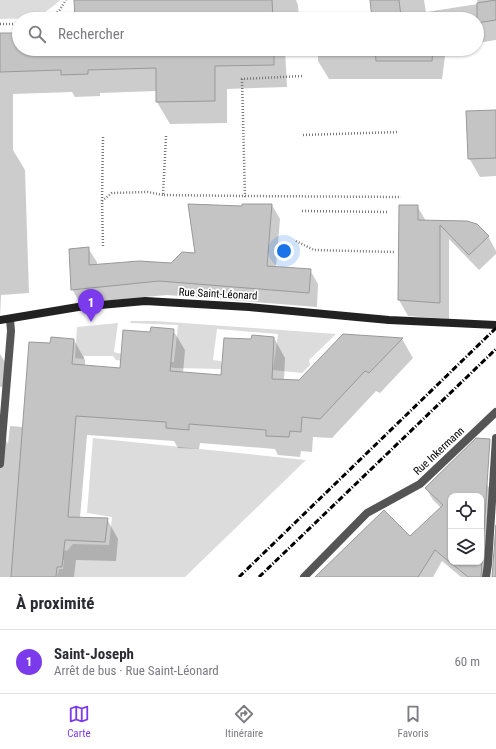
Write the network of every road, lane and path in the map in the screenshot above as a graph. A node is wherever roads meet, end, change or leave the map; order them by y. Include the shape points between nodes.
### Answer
1 (66, 0) edge
2 (59, 12) edge
3 (0, 24) edge
4 (12, 24) edge
5 (302, 76) dead end
6 (398, 132) dead end
7 (303, 135) dead end
8 (103, 136) dead end
9 (166, 136) dead end
10 (163, 195) junction
11 (245, 196) junction
12 (401, 197) dead end
13 (102, 201) junction
14 (302, 211) dead end
15 (389, 212) dead end
16 (296, 241) dead end
17 (103, 246) dead end
18 (395, 252) dead end
19 (10, 319) junction
20 (0, 320) edge
21 (496, 325) edge
22 (496, 412) edge
23 (496, 438) edge
24 (0, 464) edge
25 (304, 577) edge
26 (486, 577) edge

1 - 2 path
3 - 4 path
5 - 11 path via 242,79
6 - 7 path
8 - 13 path
9 - 10 path
10 - 11 path
10 - 13 path via 148,192 112,193
11 - 12 path
13 - 17 path
14 - 15 path
16 - 18 path via 314,250
19 - 20 street, Rue Saint-Léonard
19 - 21 street, Rue Saint-Léonard via 78,307 145,301 249,307 389,320
19 - 24 street
22 - 25 street, Rue Inkermann via 420,484 367,513
23 - 26 street

